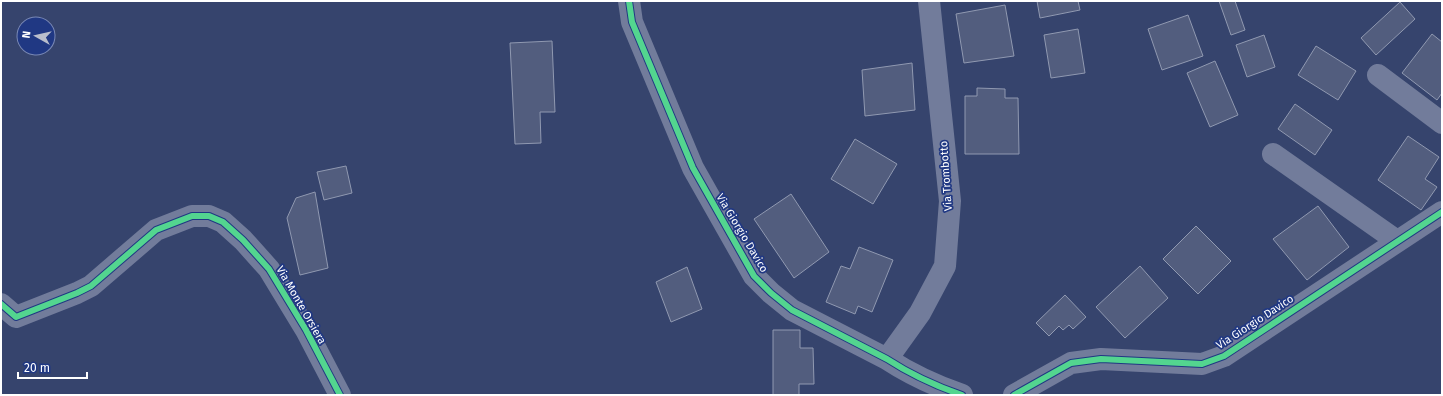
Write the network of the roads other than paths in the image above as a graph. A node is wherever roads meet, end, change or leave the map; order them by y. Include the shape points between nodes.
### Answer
1 (629, 1) edge
2 (929, 1) edge
3 (1378, 75) dead end
4 (1442, 122) edge
5 (1274, 154) dead end
6 (1442, 212) edge
7 (1398, 241) junction
8 (1, 304) edge
9 (887, 359) junction
10 (340, 395) edge
11 (962, 395) edge
12 (1014, 395) edge

1 - 9 street, Via Giorgio Davico via 632,22 693,168 754,276 792,310
2 - 9 street, Via Trombotto via 950,201 945,266 920,314
3 - 4 street
5 - 7 street
6 - 7 street, Via Giorgio Davico
7 - 12 street, Via Giorgio Davico via 1224,356 1202,364 1101,359 1071,363
8 - 10 street, Via Monte Orsiera via 16,317 77,293 91,286 156,230 192,216 209,216 223,222 269,269 306,330
9 - 11 street, Via Giorgio Davico via 899,367

